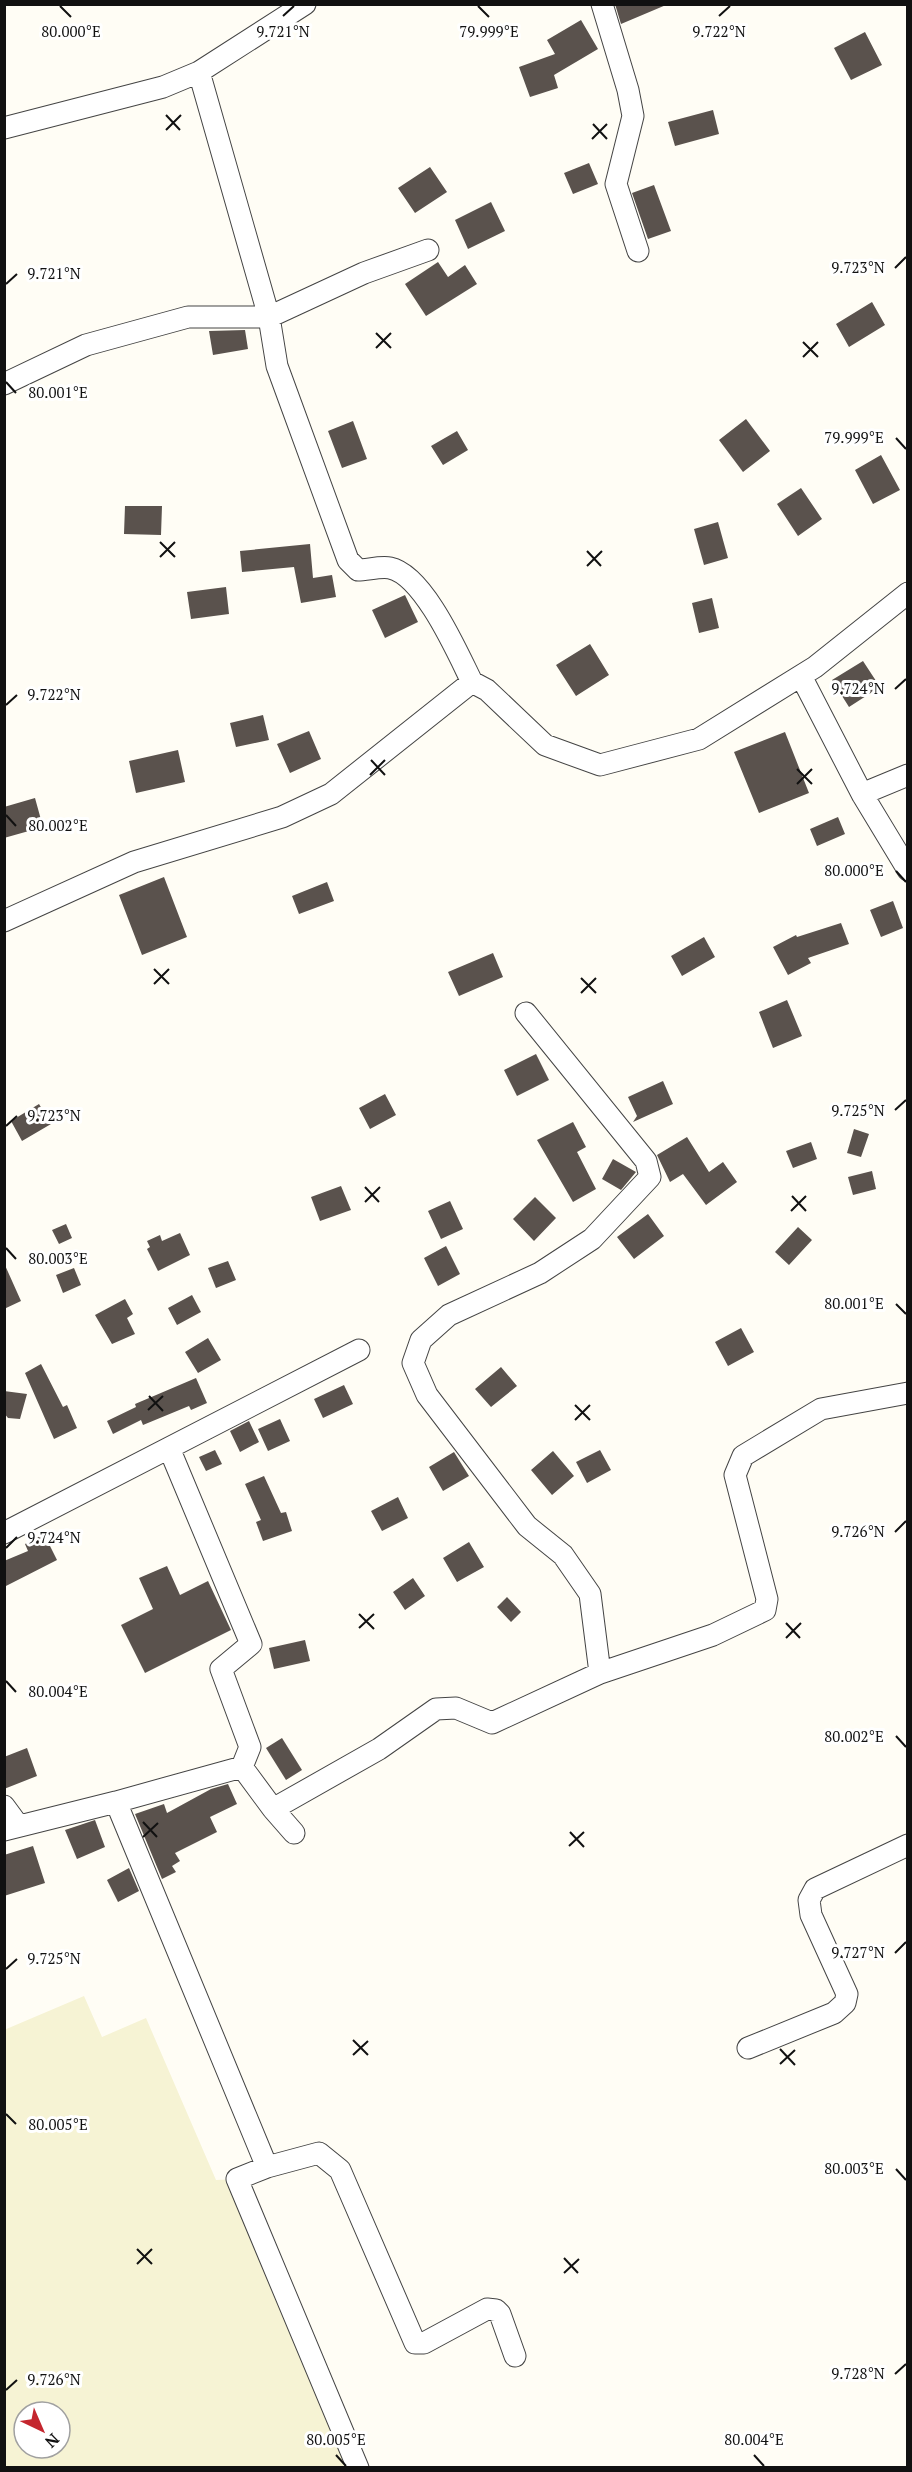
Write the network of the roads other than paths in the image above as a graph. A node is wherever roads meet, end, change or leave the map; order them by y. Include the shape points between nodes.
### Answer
1 (305, 4) edge
2 (602, 4) edge
3 (199, 72) junction
4 (4, 128) edge
5 (428, 250) dead end
6 (638, 251) dead end
7 (269, 317) junction
8 (4, 384) edge
9 (908, 593) edge
10 (801, 676) junction
11 (472, 682) junction
12 (908, 775) edge
13 (862, 794) junction
14 (908, 870) edge
15 (4, 921) edge
16 (526, 1013) dead end
17 (359, 1350) dead end
18 (908, 1393) edge
19 (169, 1448) junction
20 (4, 1533) edge
21 (600, 1673) junction
22 (242, 1767) junction
23 (116, 1802) junction
24 (4, 1806) edge
25 (273, 1809) junction
26 (11, 1827) edge
27 (294, 1833) dead end
28 (908, 1845) edge
29 (748, 2048) dead end
30 (267, 2167) junction
31 (515, 2356) dead end
32 (358, 2468) edge

1 - 3 street
2 - 6 street via 633,116 616,184
3 - 4 street via 163,87
3 - 7 street
5 - 7 street via 364,273
7 - 8 street via 188,317 86,345
7 - 11 street via 276,366 348,560 358,570 390,568 408,578 441,618
9 - 10 street
10 - 11 street via 699,739 600,765 545,745 487,690
10 - 13 street
11 - 15 street via 331,794 282,817 134,862
12 - 13 street
13 - 14 street
16 - 21 street via 645,1161 650,1177 592,1239 540,1273 449,1315 421,1340 413,1363 427,1395 527,1526 562,1555 590,1594
17 - 19 street
18 - 21 street via 821,1409 743,1456 735,1475 767,1599 765,1610 713,1635
19 - 20 street
19 - 22 street via 251,1644 221,1669 250,1747
21 - 25 street via 492,1723 456,1708 436,1709 379,1749
22 - 23 street
22 - 25 street
23 - 26 street
23 - 30 street
24 - 26 street
25 - 27 street
28 - 29 street via 815,1889 809,1900 811,1914 847,1994 845,2003 834,2013
30 - 31 street via 319,2153 340,2170 415,2343 424,2343 487,2309 496,2310
30 - 32 street via 237,2179

